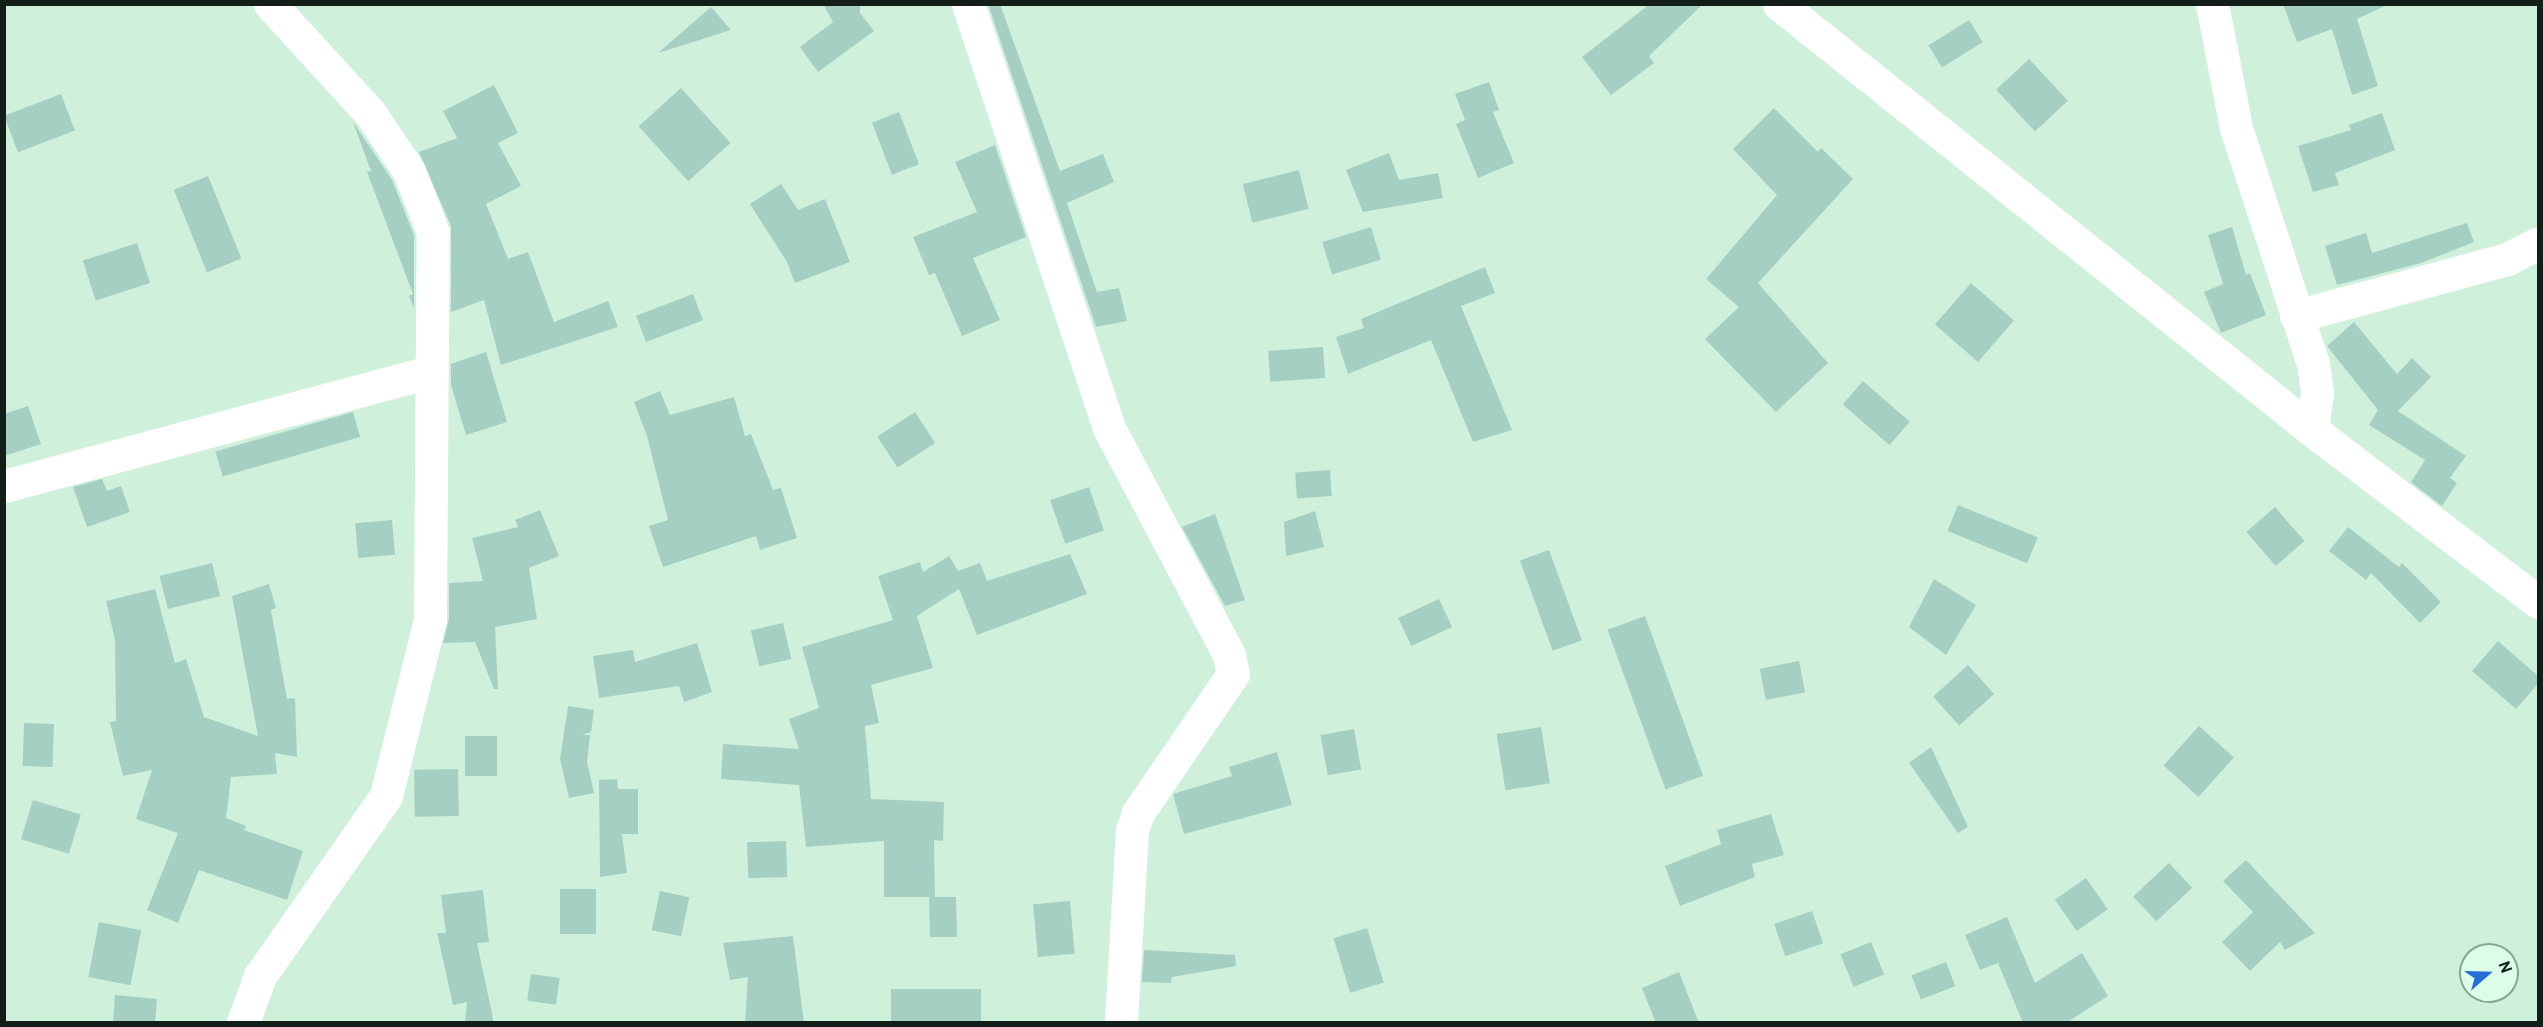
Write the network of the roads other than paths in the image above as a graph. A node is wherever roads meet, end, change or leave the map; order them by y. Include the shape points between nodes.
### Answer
1 (270, 4) edge
2 (968, 4) edge
3 (1779, 4) edge
4 (2212, 4) edge
5 (2538, 243) edge
6 (2295, 316) junction
7 (432, 371) junction
8 (2312, 430) junction
9 (4, 486) edge
10 (2538, 602) edge
11 (243, 1023) edge
12 (1121, 1023) edge

1 - 7 street via 370,113 409,171 433,232
2 - 12 street via 1110,430 1229,655 1233,674 1138,813 1132,830
3 - 8 street
4 - 6 street via 2236,128
5 - 6 street via 2507,259
6 - 8 street via 2313,363 2317,393
7 - 9 street
7 - 11 street via 430,619 386,796 260,976
8 - 10 street

